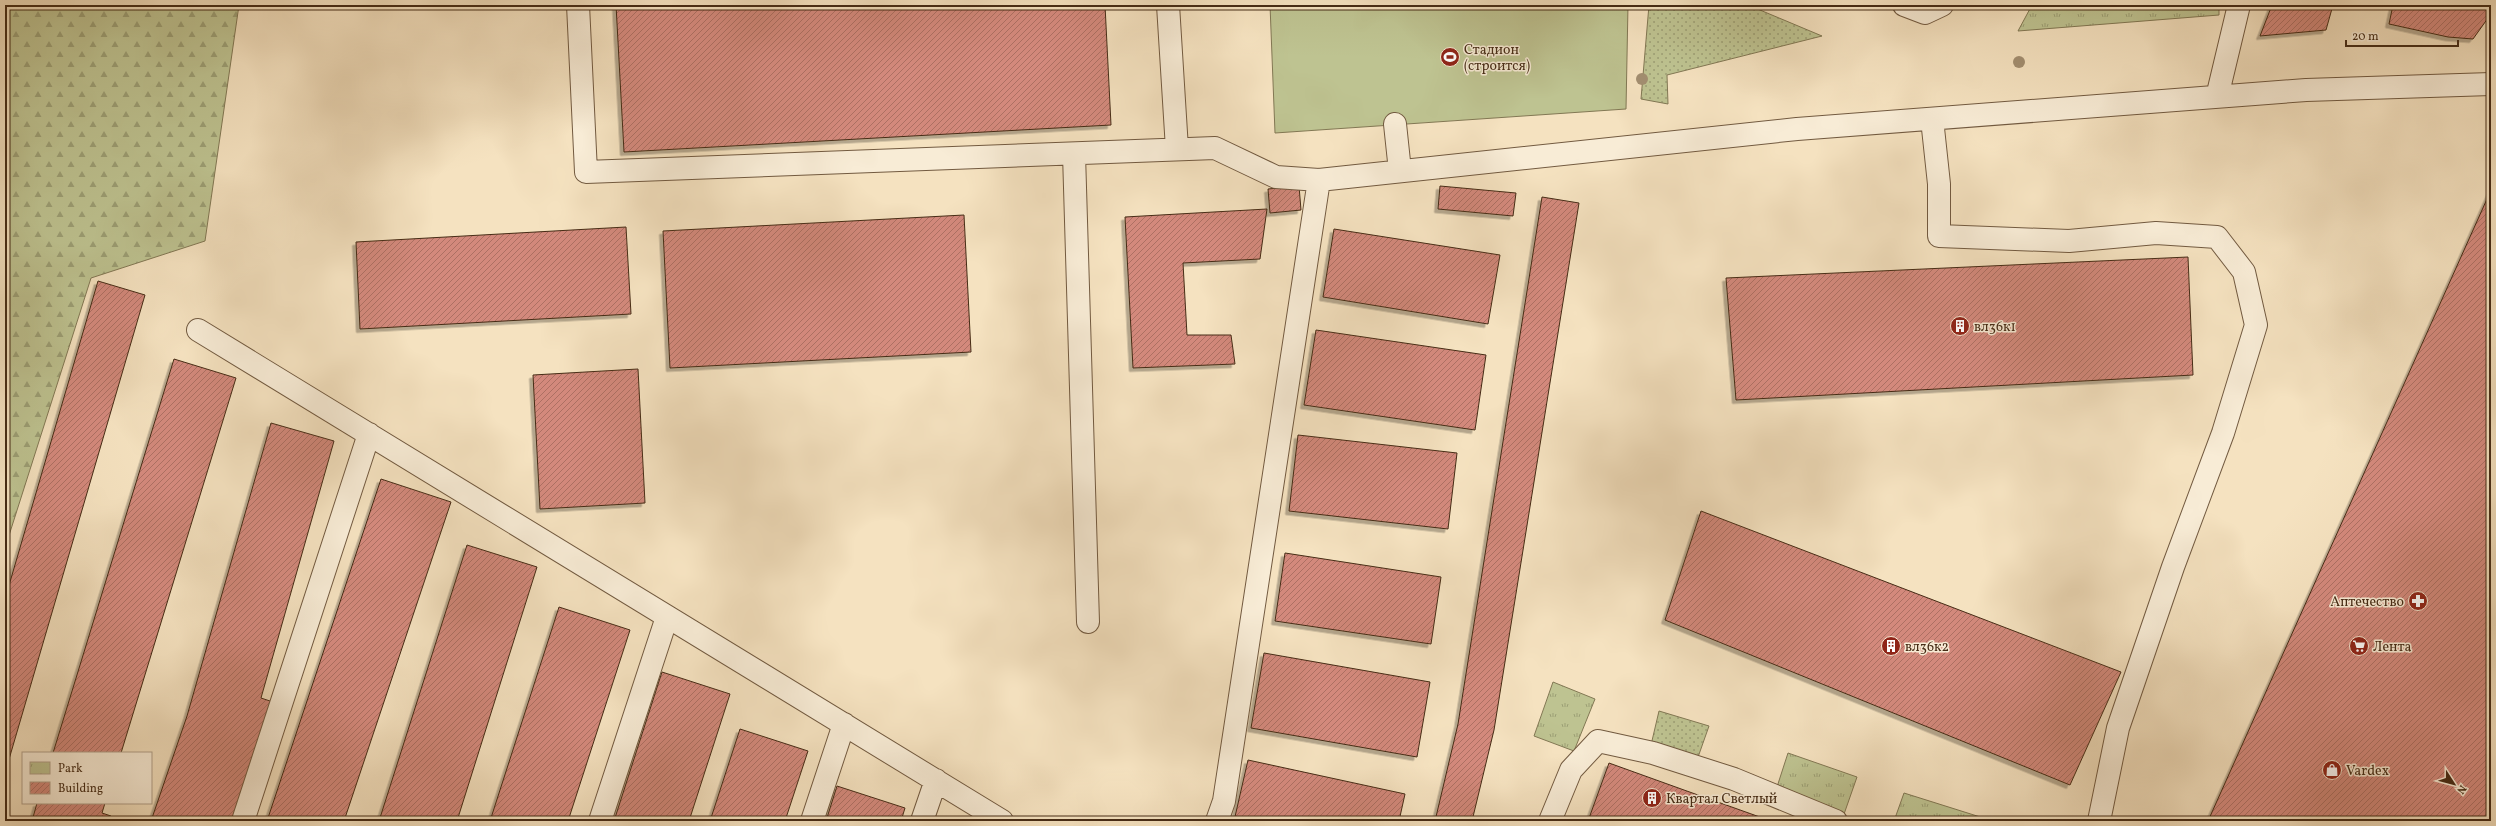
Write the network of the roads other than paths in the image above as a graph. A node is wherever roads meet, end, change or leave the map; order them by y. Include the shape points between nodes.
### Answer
1 (578, 5) edge
2 (1168, 5) edge
3 (1904, 5) edge
4 (1942, 5) edge
5 (2239, 5) edge
6 (2491, 84) edge
7 (2217, 97) junction
8 (1932, 119) junction
9 (1395, 124) dead end
10 (1177, 150) junction
11 (1074, 154) junction
12 (1400, 171) junction
13 (1319, 180) junction
14 (198, 330) dead end
15 (369, 434) junction
16 (667, 617) junction
17 (1088, 622) dead end
18 (844, 724) junction
19 (936, 780) junction
20 (243, 821) edge
21 (600, 821) edge
22 (812, 821) edge
23 (922, 821) edge
24 (1002, 821) edge
25 (1217, 821) edge
26 (1550, 821) edge
27 (1836, 821) edge
28 (2099, 821) edge

1 - 11 lane via 586,172
2 - 10 lane
3 - 4 lane via 1925,13
5 - 7 lane
6 - 7 lane via 2306,90
7 - 8 lane
8 - 12 lane via 1797,129
8 - 28 lane via 1939,184 1939,236 2069,241 2156,233 2216,237 2244,272 2256,325 2223,433 2118,728
9 - 12 lane
10 - 11 lane
10 - 13 lane via 1215,148 1276,177
11 - 17 lane
12 - 13 lane
13 - 25 lane via 1224,801
14 - 15 lane
15 - 16 lane
15 - 20 lane
16 - 18 lane
16 - 21 lane
18 - 19 lane
18 - 22 lane
19 - 23 lane
19 - 24 lane
26 - 27 lane via 1572,770 1598,741 1653,753 1734,779

